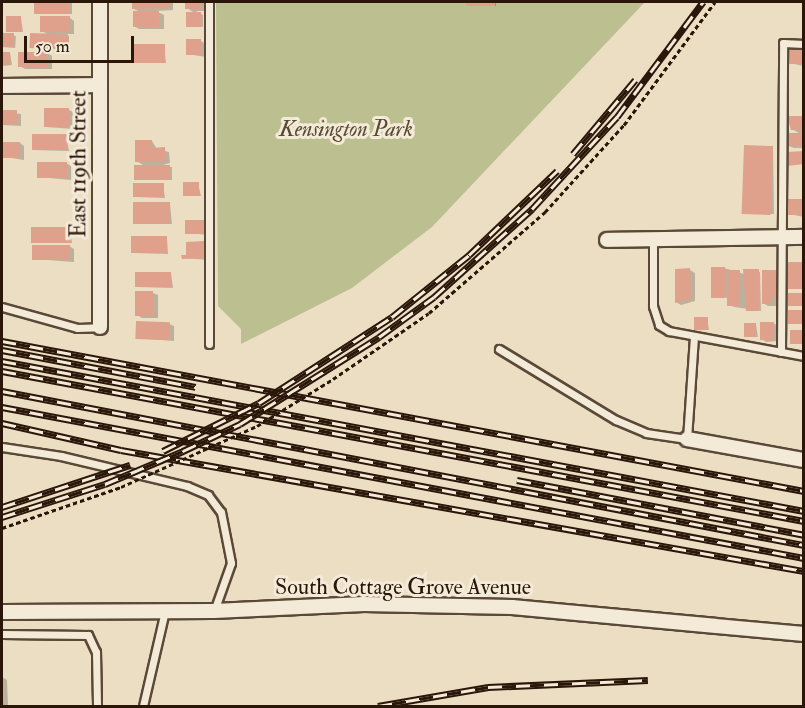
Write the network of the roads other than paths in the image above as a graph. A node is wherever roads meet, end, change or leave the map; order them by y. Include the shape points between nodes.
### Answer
1 (100, 2) edge
2 (209, 2) edge
3 (804, 44) edge
4 (2, 86) edge
5 (100, 86) junction
6 (781, 237) junction
7 (804, 237) edge
8 (606, 240) dead end
9 (653, 240) junction
10 (2, 307) edge
11 (100, 327) joint
12 (694, 336) junction
13 (208, 344) dead end
14 (499, 349) dead end
15 (781, 351) junction
16 (804, 356) edge
17 (687, 439) junction
18 (2, 447) edge
19 (804, 460) edge
20 (214, 611) junction
21 (2, 612) edge
22 (165, 612) junction
23 (2, 634) edge
24 (804, 634) edge
25 (97, 706) edge
26 (143, 706) edge

1 - 5 street, East 119th Street
2 - 13 lane
3 - 6 lane via 783,44
4 - 5 street
5 - 11 street, East 119th Street
6 - 7 street
6 - 9 street
6 - 15 lane
8 - 9 street
9 - 12 lane via 654,317 669,331
10 - 11 lane via 77,328
12 - 15 lane
12 - 17 lane
14 - 17 lane via 615,420 646,433
15 - 16 lane
17 - 19 street
18 - 20 lane via 61,456 187,486 208,495 221,512 231,563
20 - 22 street, South Cottage Grove Avenue
20 - 24 street, South Cottage Grove Avenue via 364,604 512,607
21 - 22 street, South Cottage Grove Avenue
22 - 26 lane
23 - 25 lane via 88,635 96,652

